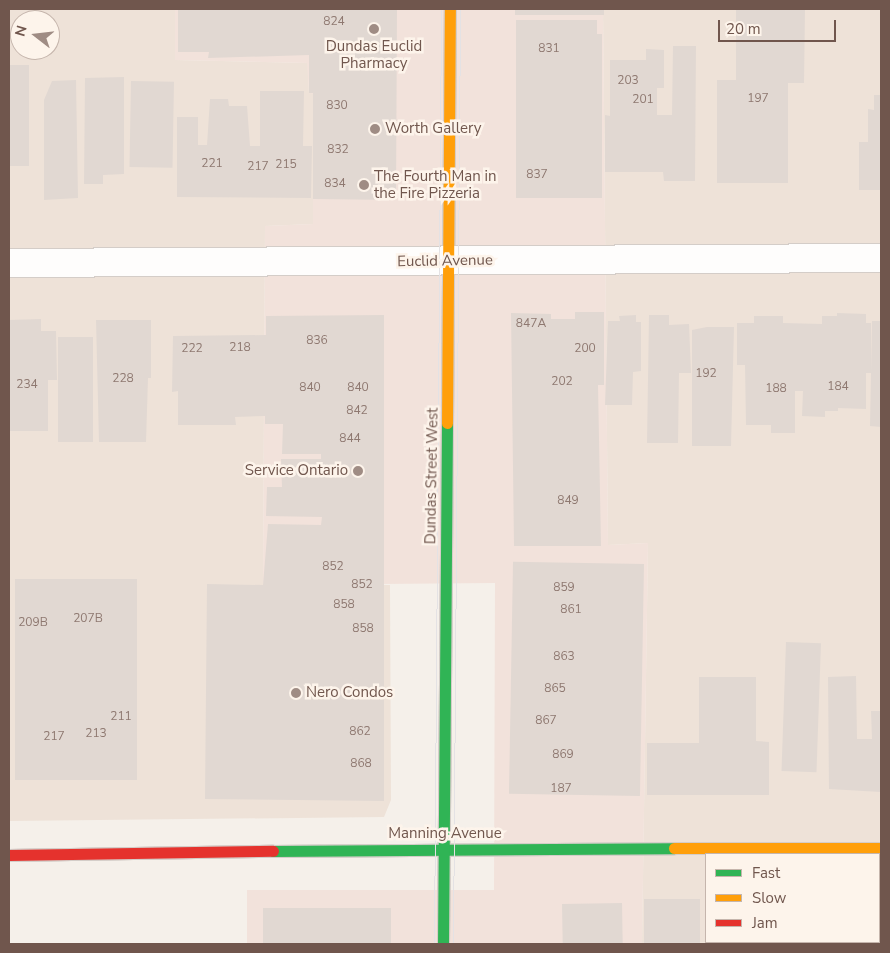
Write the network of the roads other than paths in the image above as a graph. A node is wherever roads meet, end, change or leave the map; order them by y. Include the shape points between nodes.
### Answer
1 (450, 9) edge
2 (881, 258) edge
3 (450, 260) junction
4 (9, 264) edge
5 (444, 848) junction
6 (881, 848) edge
7 (9, 855) edge
8 (443, 944) edge

1 - 3 main road, Dundas Street West
2 - 3 street, Euclid Avenue
3 - 4 street, Euclid Avenue
3 - 5 main road, Dundas Street West
5 - 6 main road, Manning Avenue
5 - 7 main road, Manning Avenue
5 - 8 main road, Dundas Street West

